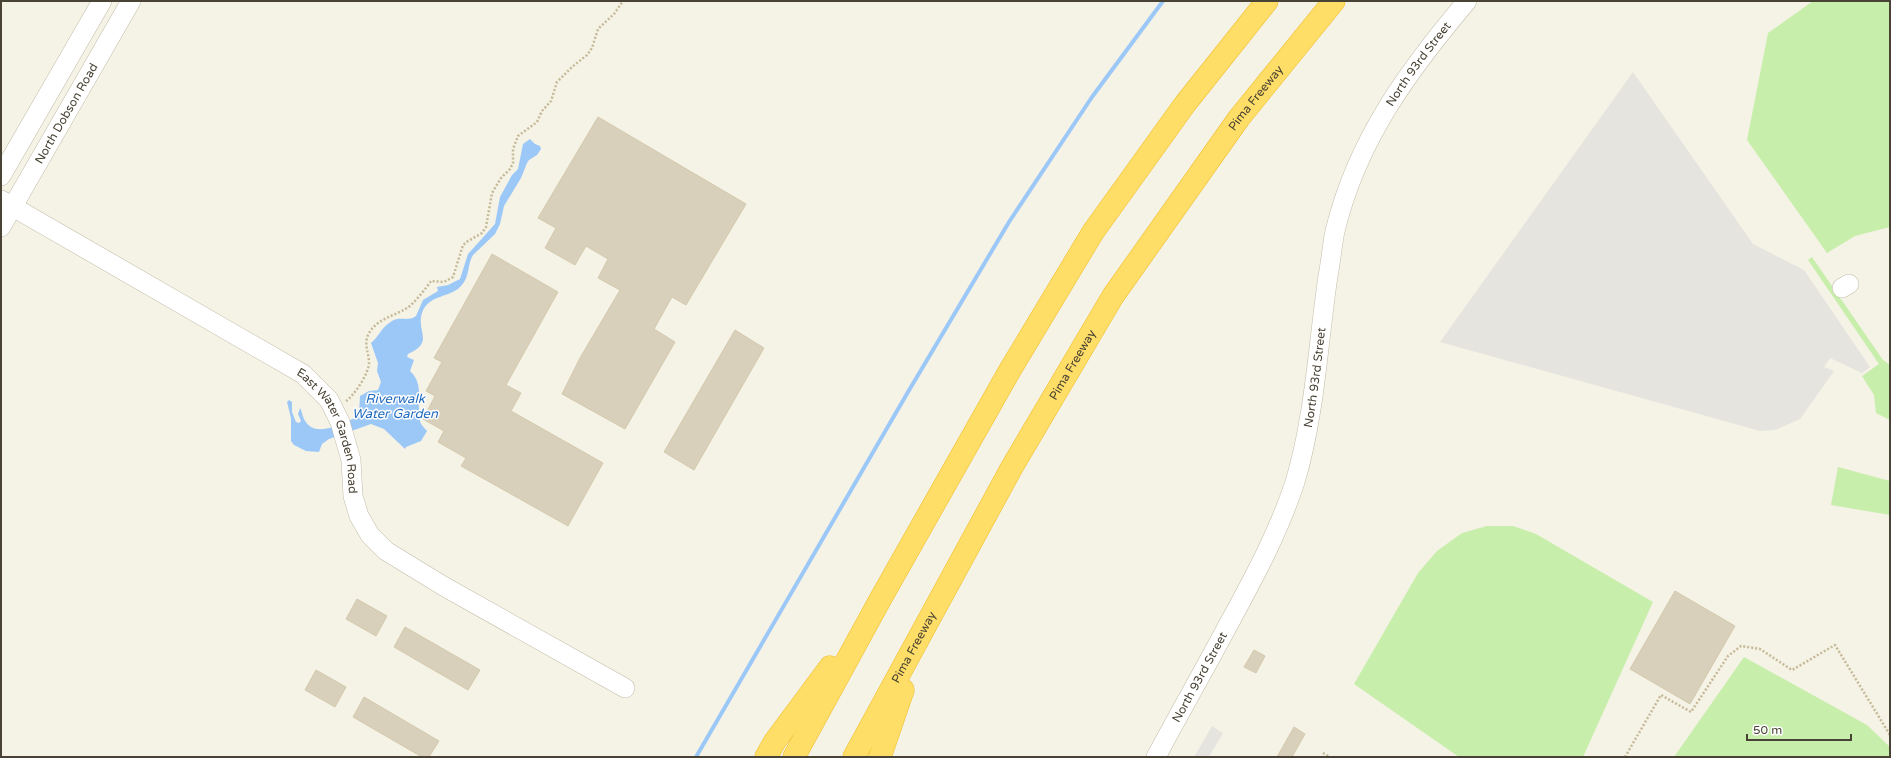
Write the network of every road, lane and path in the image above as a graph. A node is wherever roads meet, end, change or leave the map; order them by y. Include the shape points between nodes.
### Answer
1 (102, 1) edge
2 (131, 1) edge
3 (623, 1) edge
4 (1267, 1) edge
5 (1334, 1) edge
6 (1467, 1) edge
7 (1, 176) edge
8 (7, 203) edge
9 (1, 227) edge
10 (335, 411) junction
11 (881, 598) junction
12 (930, 618) junction
13 (625, 688) dead end
14 (1890, 735) edge
15 (1323, 753) dead end
16 (766, 757) edge
17 (794, 757) edge
18 (854, 757) edge
19 (880, 757) edge
20 (1156, 757) edge
21 (1330, 757) edge
22 (1625, 757) edge

1 - 7 street
2 - 8 street, North Dobson Road
3 - 10 path via 598,29 587,55 557,82 551,101 537,122 518,136 513,163 492,193 486,227 482,233 464,245 453,277 444,282 431,281 408,308 376,325 366,339 369,365 365,375 352,397
4 - 11 highway via 1185,104 1094,232 1010,370
5 - 12 highway, Pima Freeway via 1239,118 1113,296 1012,467
6 - 20 street, North 93rd Street via 1409,72 1377,124 1353,175 1335,232 1309,421 1286,506 1266,555
8 - 9 street, North Dobson Road
8 - 10 street, East Water Garden Road via 289,365 303,374 329,400
10 - 13 street, East Water Garden Road via 351,462 353,496 358,516 370,535 386,551 439,584
11 - 16 highway via 775,741
11 - 17 highway
12 - 18 highway, Pima Freeway
12 - 19 highway via 908,673
14 - 22 path via 1835,645 1792,670 1760,650 1741,646 1728,656 1691,712 1661,695
15 - 21 path

